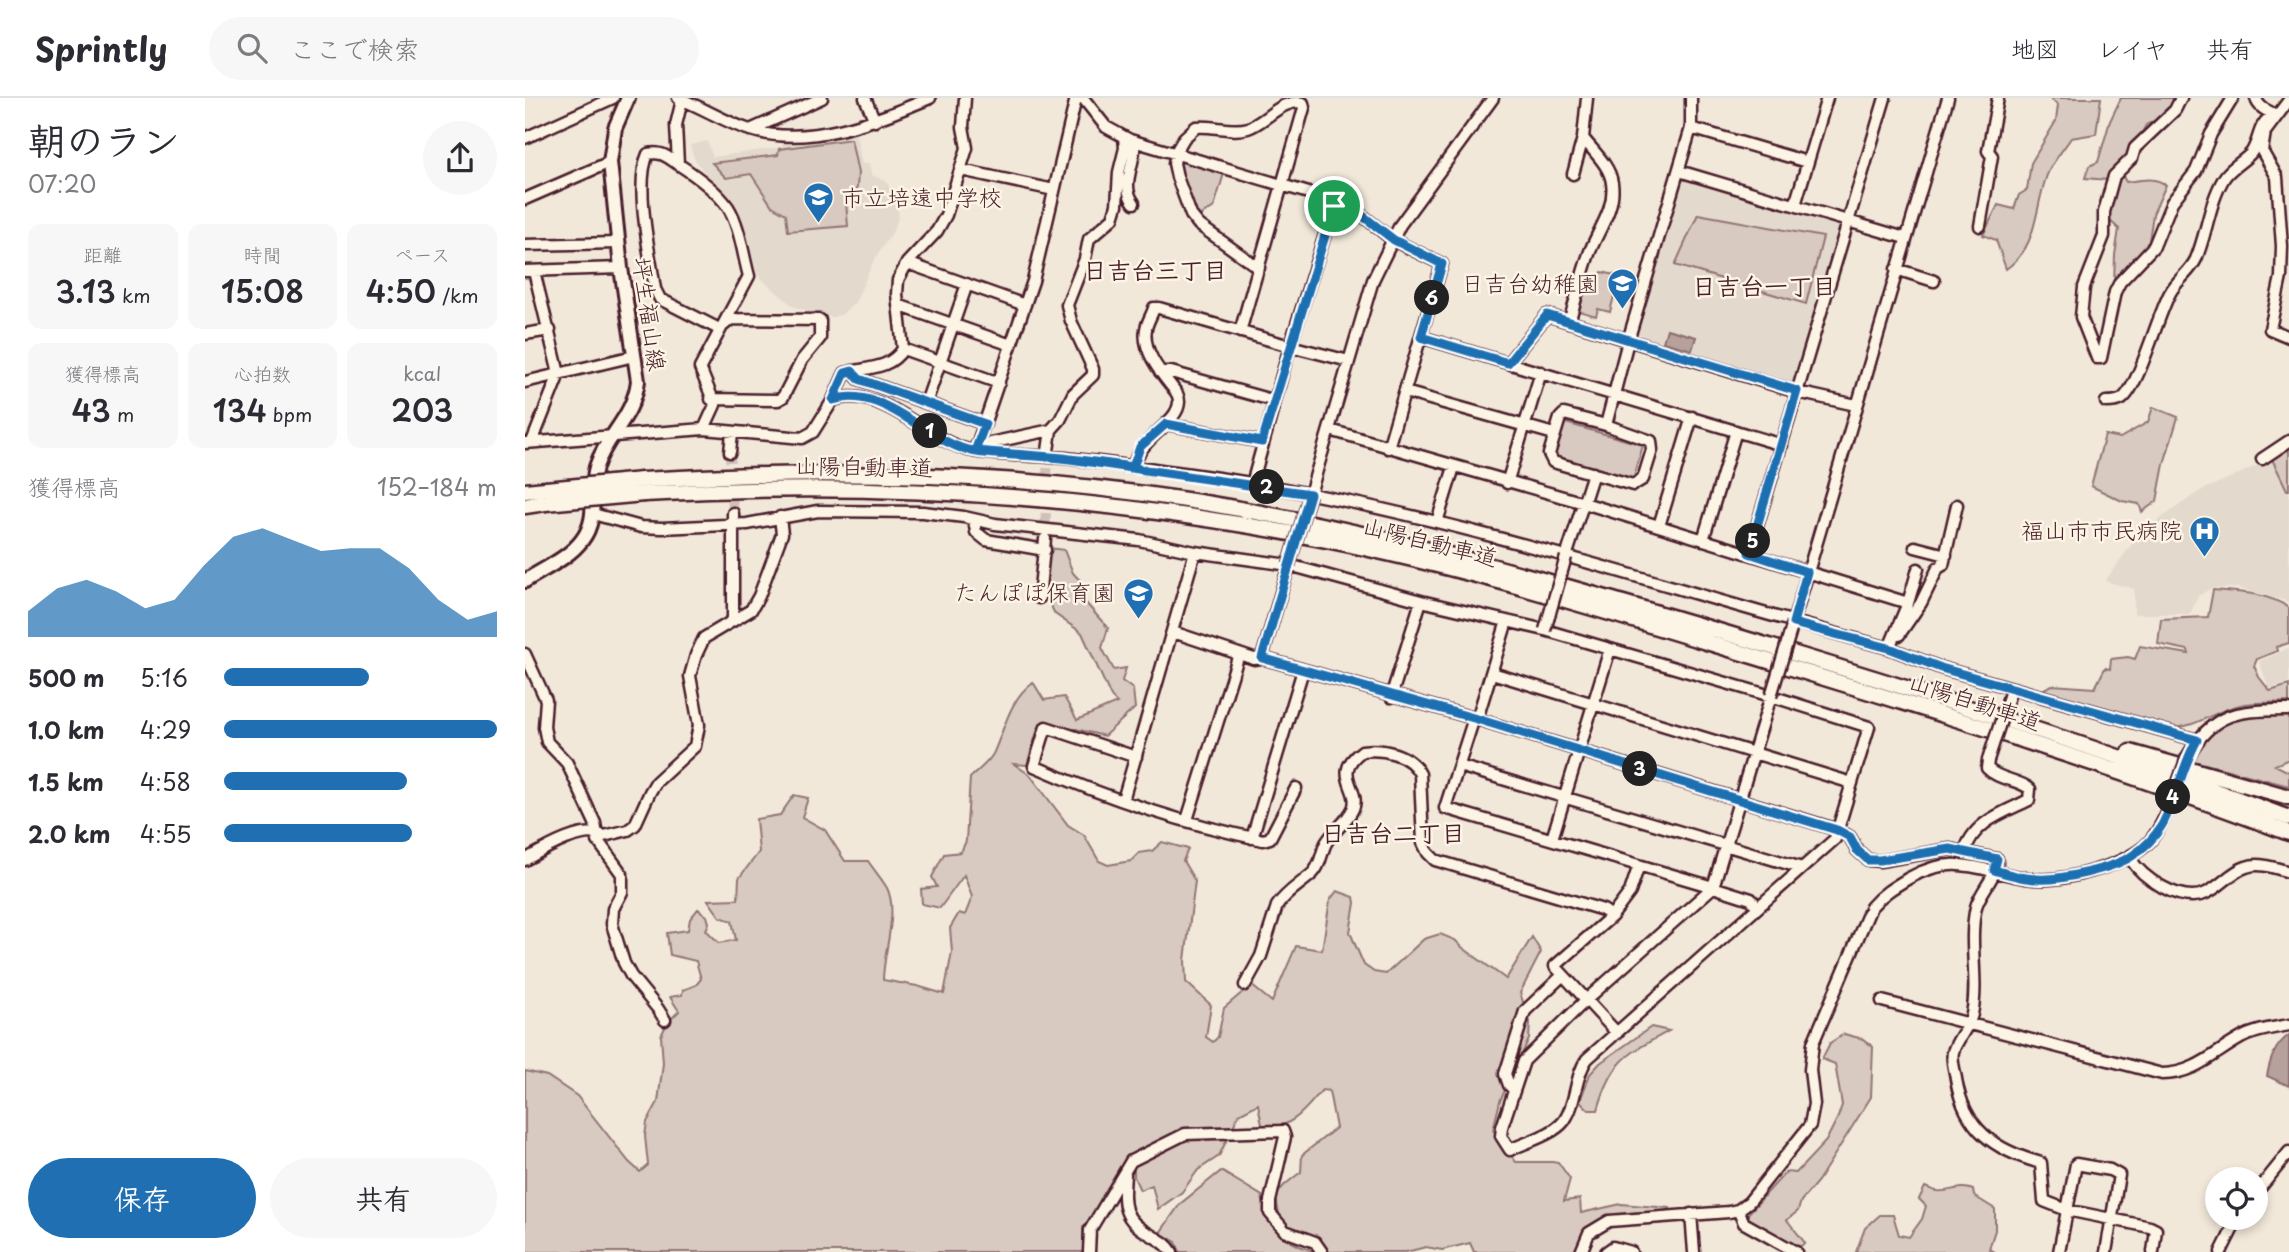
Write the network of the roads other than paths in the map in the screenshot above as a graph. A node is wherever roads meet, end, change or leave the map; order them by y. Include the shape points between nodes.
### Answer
1 (613, 98) edge
2 (628, 98) edge
3 (822, 98) edge
4 (865, 98) edge
5 (930, 98) edge
6 (965, 98) edge
7 (1076, 98) edge
8 (1083, 98) edge
9 (1493, 98) edge
10 (1587, 98) edge
11 (1691, 98) edge
12 (1827, 98) edge
13 (1885, 98) edge
14 (1948, 98) edge
15 (1998, 98) edge
16 (2181, 98) edge
17 (2233, 98) edge
18 (2256, 98) edge
19 (680, 99) edge
20 (2289, 100) edge
21 (2276, 115) junction
22 (875, 121) junction
23 (1691, 128) junction
24 (750, 130) junction
25 (525, 138) edge
26 (1583, 138) junction
27 (1129, 139) junction
28 (1176, 154) junction
29 (610, 162) junction
30 (1807, 162) junction
31 (678, 164) junction
32 (961, 170) junction
33 (1679, 171) junction
34 (1573, 174) dead end
35 (1282, 186) junction
36 (1054, 190) junction
37 (525, 200) edge
38 (1134, 203) dead end
39 (1795, 205) junction
40 (1334, 206) junction
41 (1848, 221) junction
42 (1980, 226) dead end
43 (1905, 238) junction
44 (1394, 240) junction
45 (618, 243) junction
46 (525, 245) edge
47 (907, 263) junction
48 (621, 268) junction
49 (1259, 268) junction
50 (1896, 269) junction
51 (530, 271) edge
52 (1934, 281) dead end
53 (967, 284) junction
54 (1025, 304) junction
55 (898, 306) junction
56 (1569, 322) junction
57 (954, 325) junction
58 (719, 329) junction
59 (550, 330) junction
60 (1240, 332) junction
61 (525, 334) edge
62 (1421, 337) junction
63 (2289, 337) edge
64 (1628, 341) junction
65 (1011, 345) junction
66 (1290, 346) junction
67 (903, 349) junction
68 (634, 356) junction
69 (1349, 361) junction
70 (940, 363) junction
71 (1508, 363) junction
72 (852, 371) junction
73 (1160, 372) junction
74 (1541, 372) junction
75 (559, 374) junction
76 (525, 382) edge
77 (999, 383) junction
78 (1797, 391) junction
79 (1405, 392) junction
80 (1615, 394) junction
81 (711, 399) junction
82 (833, 400) junction
83 (1275, 401) junction
84 (2106, 402) dead end
85 (926, 403) junction
86 (1856, 405) junction
87 (1692, 417) junction
88 (985, 424) junction
89 (1166, 424) junction
90 (1606, 425) junction
91 (1526, 427) junction
92 (704, 429) junction
93 (1051, 430) junction
94 (1330, 430) junction
95 (1736, 431) junction
96 (732, 433) junction
97 (1554, 434) junction
98 (615, 435) junction
99 (2289, 441) edge
100 (1262, 442) junction
101 (529, 443) edge
102 (1782, 445) junction
103 (1388, 448) junction
104 (976, 449) junction
105 (1048, 451) tunnel mouth
106 (730, 452) tunnel mouth
107 (2262, 459) dead end
108 (1133, 467) junction
109 (1454, 467) junction
110 (1594, 473) junction
111 (1507, 483) junction
112 (1252, 484) junction
113 (643, 487) junction
114 (525, 491) edge
115 (1310, 494) junction
116 (545, 496) junction
117 (1584, 503) junction
118 (1957, 505) dead end
119 (525, 506) edge
120 (733, 513) tunnel mouth
121 (593, 514) junction
122 (780, 517) junction
123 (974, 520) junction
124 (1437, 522) junction
125 (733, 524) junction
126 (1658, 526) junction
127 (1045, 539) tunnel mouth
128 (1703, 540) junction
129 (1915, 547) dead end
130 (1045, 550) junction
131 (1195, 552) junction
132 (1749, 553) junction
133 (1946, 555) junction
134 (1566, 557) junction
135 (1289, 565) junction
136 (1918, 569) dead end
137 (1807, 572) junction
138 (525, 581) edge
139 (1039, 598) dead end
140 (1421, 601) junction
141 (1908, 603) junction
142 (733, 621) junction
143 (1507, 621) junction
144 (1793, 623) junction
145 (1545, 630) junction
146 (1173, 632) junction
147 (1896, 635) junction
148 (1889, 648) junction
149 (1610, 649) junction
150 (525, 654) edge
151 (1239, 654) junction
152 (1262, 658) junction
153 (1303, 670) junction
154 (1492, 673) junction
155 (2012, 687) junction
156 (1391, 696) junction
157 (1771, 696) junction
158 (1593, 704) junction
159 (1966, 708) junction
160 (2289, 710) edge
161 (1475, 719) junction
162 (2197, 740) junction
163 (1579, 750) junction
164 (1754, 753) junction
165 (1136, 757) junction
166 (1459, 766) junction
167 (1852, 783) junction
168 (1296, 788) dead end
169 (1565, 796) junction
170 (2289, 797) edge
171 (1741, 799) junction
172 (1123, 800) junction
173 (2289, 818) edge
174 (1187, 820) junction
175 (1841, 831) junction
176 (596, 832) junction
177 (2289, 833) edge
178 (1252, 838) junction
179 (1552, 839) junction
180 (1726, 845) junction
181 (1965, 852) junction
182 (2130, 858) junction
183 (525, 860) edge
184 (1639, 865) junction
185 (1802, 868) junction
186 (1994, 870) junction
187 (2289, 872) edge
188 (1713, 887) junction
189 (1758, 907) junction
190 (1612, 916) junction
191 (1563, 975) junction
192 (1245, 985) dead end
193 (1586, 1000) junction
194 (1882, 1001) dead end
195 (664, 1020) dead end
196 (1967, 1023) junction
197 (2289, 1025) edge
198 (1617, 1033) junction
199 (1513, 1089) junction
200 (2289, 1152) edge
201 (1126, 1170) junction
202 (2268, 1178) edge
203 (1738, 1210) junction
204 (2067, 1210) junction
205 (1692, 1214) junction
206 (2112, 1220) junction
207 (2232, 1230) edge
208 (1793, 1251) edge
209 (1089, 1252) edge
210 (1172, 1252) edge
211 (1322, 1252) edge
212 (1581, 1252) edge
213 (1607, 1252) edge
214 (1631, 1252) edge
215 (1694, 1252) edge
216 (2059, 1252) edge
217 (2106, 1252) edge
218 (2153, 1252) edge
219 (2221, 1252) edge

1 - 25 street
2 - 29 main road, 坪生福山線 via 615,128
3 - 24 street
4 - 22 street
5 - 22 street
6 - 32 street via 967,148
7 - 36 street
8 - 27 street via 1106,127
9 - 44 street via 1400,225
10 - 26 street
11 - 23 street
12 - 30 street
13 - 41 street
14 - 43 street
15 - 42 street
16 - 17 street via 2114,176 2104,212 2104,236 2084,287 2081,317 2097,358 2101,358 2120,282 2154,246 2172,202 2196,171
18 - 21 street via 2263,109
19 - 24 street
19 - 31 street
20 - 21 street
21 - 63 street via 2265,132 2262,151 2277,177 2282,246 2270,329
21 - 84 street via 2259,130 2250,154 2224,176 2197,255 2171,290 2128,391 2122,398
22 - 24 street via 804,134
23 - 30 street
23 - 33 street
26 - 34 street
26 - 56 street via 1605,166 1613,194
27 - 28 street
27 - 38 street via 1134,155 1127,186
27 - 93 street via 1119,172 1114,218 1089,239 1067,305 1093,375 1073,394
28 - 35 street
28 - 35 street via 1196,127 1248,128 1286,104 1301,102 1304,108
28 - 49 street via 1175,170 1193,218
29 - 37 street
29 - 45 main road, 坪生福山線
30 - 39 street
31 - 58 street via 693,172 727,207 744,258 748,276 744,288
31 - 58 street via 658,152 648,154 643,166 655,289 660,299
32 - 36 street
32 - 47 street via 937,231
33 - 39 street
33 - 64 street
35 - 40 street via 1322,197
35 - 49 street
36 - 54 street
39 - 41 street
40 - 44 street via 1363,216
40 - 66 street
41 - 43 street
41 - 78 street
43 - 50 street
44 - 62 street via 1442,264
44 - 69 street via 1373,281
45 - 46 street
45 - 48 main road, 坪生福山線
47 - 53 street
47 - 55 street via 898,280
48 - 51 street
48 - 68 main road, 坪生福山線
49 - 60 street
50 - 52 street
50 - 86 street
51 - 59 street
53 - 54 street
53 - 57 street
54 - 65 street
55 - 57 street
55 - 67 street
56 - 64 street
56 - 71 street via 1547,315
57 - 65 street
57 - 70 street
58 - 81 street via 700,368
58 - 81 street via 731,319 779,318 820,320 821,329 820,338 802,360 783,397
59 - 61 street
59 - 75 street
60 - 66 street
60 - 73 street via 1154,309 1146,329 1147,347
62 - 71 street
62 - 79 street
64 - 78 street
64 - 80 street
65 - 77 street
66 - 69 street
66 - 83 street
67 - 70 street
67 - 72 street via 885,365
68 - 75 street
68 - 98 main road, 坪生福山線 via 637,390
69 - 94 street
70 - 77 street
70 - 85 street
71 - 74 street
72 - 82 street via 845,373
72 - 85 street via 859,379
73 - 83 street
73 - 89 street via 1179,402
74 - 80 street
74 - 91 street
75 - 76 street
75 - 101 street
77 - 88 street
78 - 86 street
78 - 102 street
79 - 91 street
79 - 103 street
80 - 87 street
80 - 90 street
81 - 92 street via 715,405
82 - 96 street via 813,432 803,438
82 - 104 street via 854,396 882,404 959,448
83 - 100 street
85 - 88 street
86 - 137 street
87 - 95 street
87 - 126 street
88 - 104 street
89 - 100 street
89 - 108 street via 1140,447
90 - 97 street via 1564,414
90 - 110 street via 1646,437 1652,450 1639,483
91 - 97 street
91 - 111 street
92 - 96 street
92 - 98 street
93 - 104 street
93 - 105 street
94 - 103 street
94 - 115 street
95 - 102 street
95 - 128 street
96 - 106 street
97 - 110 street via 1550,459
98 - 101 street
98 - 121 main road, 坪生福山線 via 596,467
99 - 107 street
100 - 112 street
102 - 132 street
103 - 109 street
104 - 108 street
108 - 112 street
109 - 111 street
109 - 124 street
110 - 117 street
111 - 117 street
112 - 115 street
113 - 116 highway, 山陽自動車道, bridge
113 - 159 highway, 山陽自動車道 via 797,473 919,475 1120,491 1246,510 1540,579
113 - 177 highway, 山陽自動車道 via 986,493 1119,506 1325,540 1537,593 1816,676
114 - 116 highway, 山陽自動車道
115 - 124 street
115 - 135 street, bridge
116 - 119 highway, 山陽自動車道
117 - 126 street
117 - 134 street
118 - 133 street
120 - 125 street
121 - 125 street via 641,527
121 - 138 main road, 坪生福山線 via 575,548
122 - 123 street via 818,511 923,512
122 - 125 street
122 - 142 street via 782,534 759,596 751,610
123 - 130 street via 976,533 986,540
123 - 131 street via 1139,540
124 - 134 street
125 - 142 street
126 - 128 street
127 - 130 street
128 - 132 street
129 - 133 street
130 - 139 street
131 - 135 street
131 - 146 street
132 - 137 street
133 - 147 street via 1921,603
134 - 144 street
134 - 145 street, bridge
135 - 140 street
135 - 152 street
136 - 141 street
137 - 141 street
137 - 144 street
140 - 143 street
140 - 156 street
141 - 147 street
142 - 176 street via 703,638 695,654 690,677 699,725 695,746 656,782 635,825 604,836
143 - 145 street
143 - 154 street
144 - 148 street
144 - 157 street, bridge
145 - 149 street
146 - 151 street
146 - 165 street
147 - 148 street
148 - 155 street
149 - 157 street
149 - 158 street
150 - 176 street via 546,700 547,742 567,763
151 - 152 street
151 - 174 street
152 - 153 street
153 - 156 street
153 - 178 street
154 - 158 street
154 - 161 street
155 - 162 street
155 - 181 street, bridge via 1987,768 2025,785 2031,795 1982,825
156 - 161 street
157 - 164 street
157 - 167 street via 1869,727
158 - 163 street
158 - 164 street
159 - 170 highway
159 - 173 highway, 山陽自動車道
160 - 162 street via 2227,716
161 - 163 street
161 - 166 street
162 - 182 street, bridge via 2155,835
163 - 169 street
163 - 171 street
164 - 167 street
164 - 171 street
165 - 172 street
165 - 172 street via 1046,727 1034,766
166 - 169 street
166 - 179 street via 1445,807
167 - 175 street
168 - 178 street via 1270,838
169 - 179 street
169 - 180 street
171 - 175 street
171 - 180 street
172 - 174 street
174 - 178 street
175 - 181 street via 1868,860 1942,850
175 - 185 street
176 - 183 street via 583,832
176 - 195 street via 622,874 612,925 624,963
179 - 184 street
180 - 185 street
180 - 188 street
181 - 186 street via 1997,859
182 - 186 street via 2049,879
182 - 187 street via 2148,877 2188,895 2204,894 2247,866
184 - 188 street
184 - 190 street via 1630,892
185 - 189 street
186 - 196 street via 1975,915 1972,1017
186 - 203 street via 1939,865 1884,893 1871,907 1813,1043 1814,1104 1809,1125
188 - 189 street via 1751,900
188 - 193 street
189 - 198 street
190 - 191 street via 1555,966
190 - 192 street via 1567,898 1435,860 1423,843 1416,767 1408,759 1382,751 1362,751 1350,762 1348,771 1353,811 1325,845 1314,871 1277,906 1261,956
191 - 193 street
191 - 199 street via 1525,1011 1505,1074
193 - 198 street
193 - 199 street via 1524,1061
194 - 196 street
196 - 197 street via 2162,1074 2191,1069 2243,1036
196 - 204 street via 1952,1054 1965,1113 1982,1135 2041,1163 2044,1201
198 - 199 street via 1580,1068 1565,1120 1510,1150 1501,1136
200 - 202 street
201 - 209 street via 1090,1230
201 - 210 street via 1123,1202 1128,1218
201 - 211 street via 1131,1161 1185,1134 1283,1131 1271,1213 1285,1231 1315,1242
203 - 205 street
203 - 208 street via 1744,1223
204 - 206 street
204 - 206 street via 2076,1164 2110,1170 2119,1175
204 - 216 street
205 - 212 street via 1609,1221 1589,1233
205 - 215 street
206 - 217 street
206 - 218 street via 2156,1230
207 - 219 street
213 - 214 street via 1613,1247

